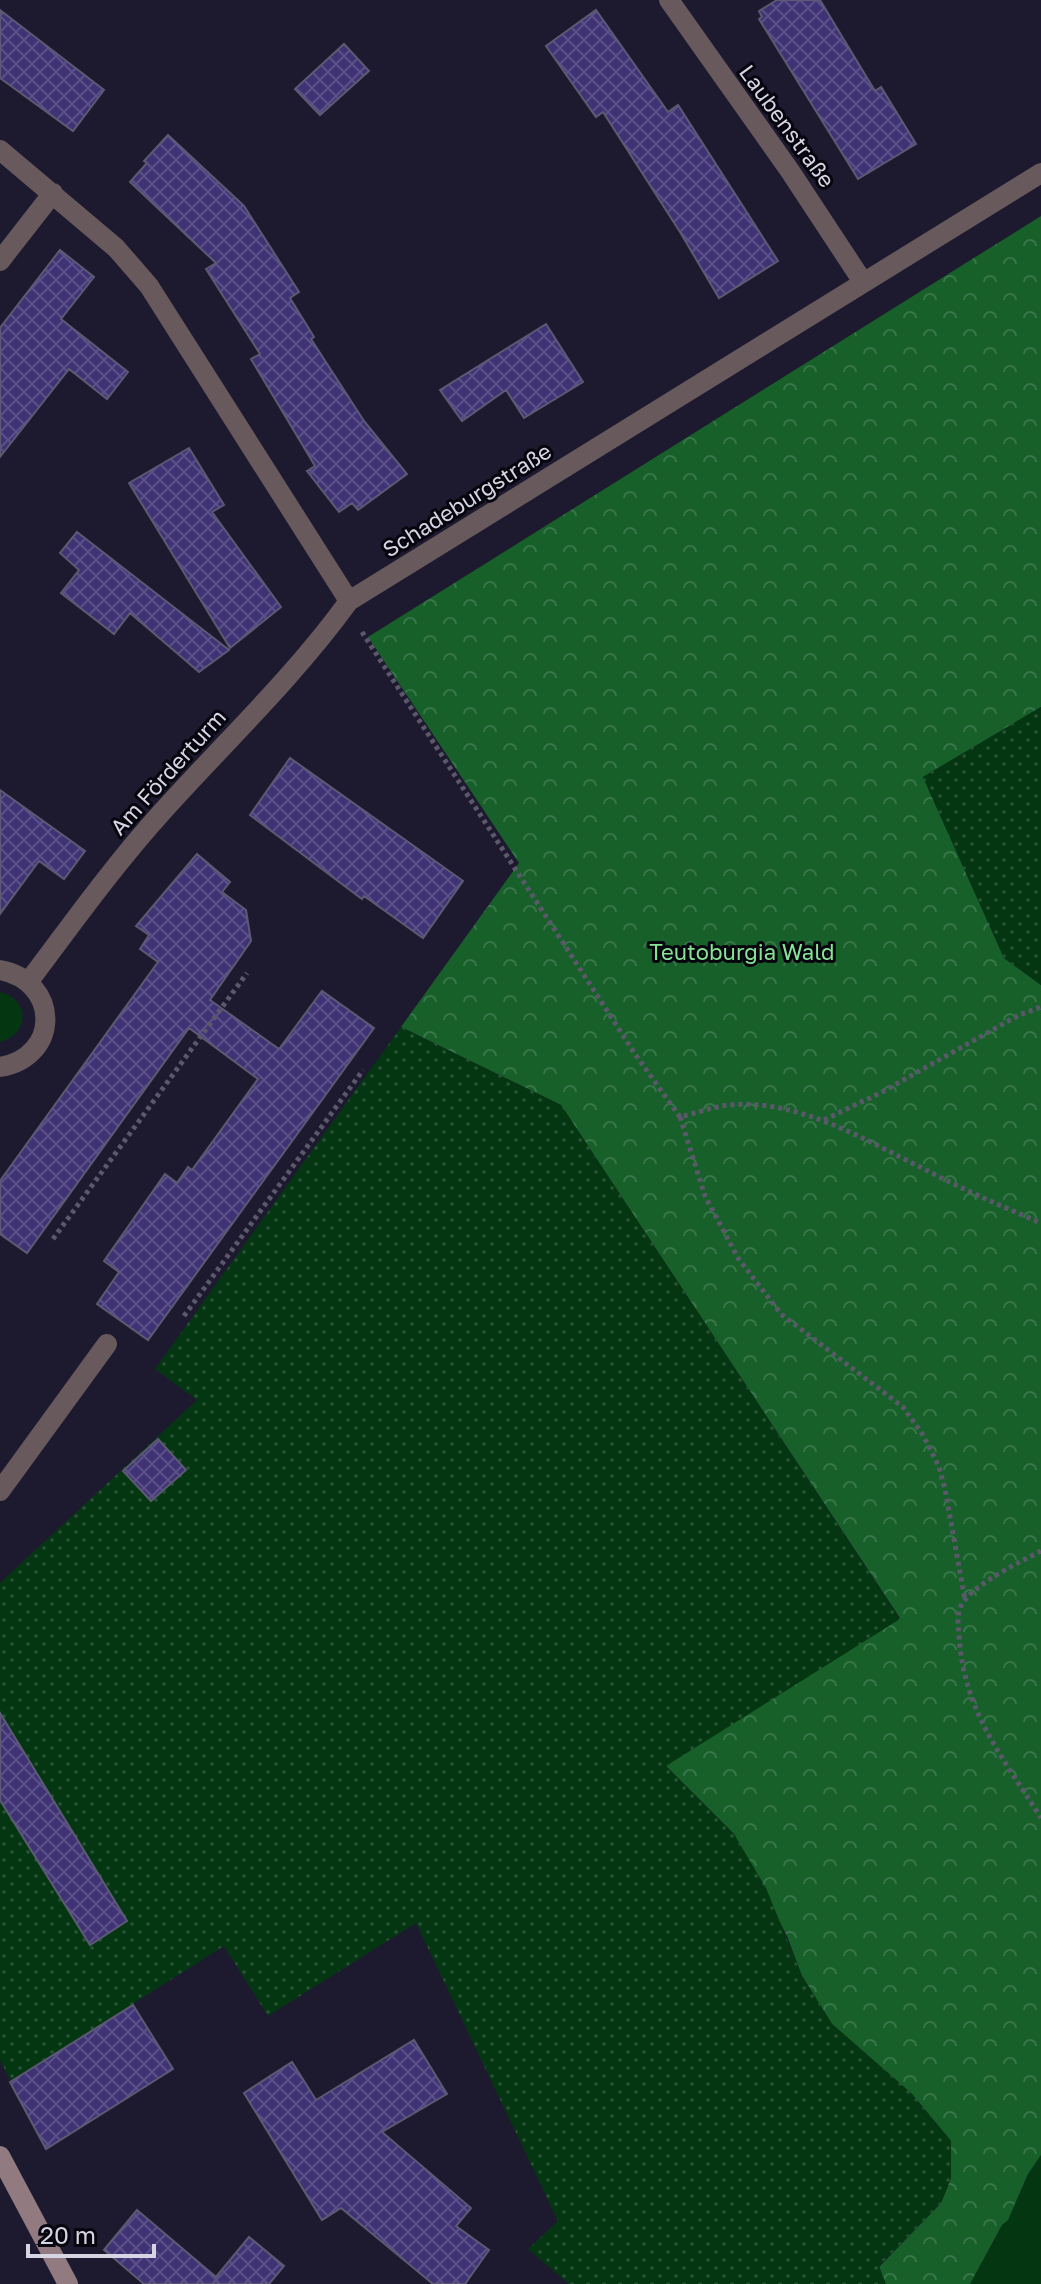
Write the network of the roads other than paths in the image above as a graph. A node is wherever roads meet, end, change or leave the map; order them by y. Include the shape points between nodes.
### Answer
1 (669, 0) edge
2 (0, 150) edge
3 (1041, 173) edge
4 (53, 193) junction
5 (0, 261) edge
6 (863, 282) junction
7 (349, 601) junction
8 (0, 970) edge
9 (29, 981) junction
10 (0, 1067) edge
11 (107, 1344) dead end
12 (0, 1491) edge
13 (0, 2156) edge
14 (68, 2284) edge

1 - 6 street, Laubenstraße
2 - 4 street
3 - 6 street, Schadeburgstraße
4 - 5 street
4 - 7 street via 116,248 149,286
6 - 7 street, Schadeburgstraße
7 - 9 street, Am Förderturm via 317,645 134,845
8 - 9 street
9 - 10 street via 44,1005 44,1032 27,1057
11 - 12 street
13 - 14 street

